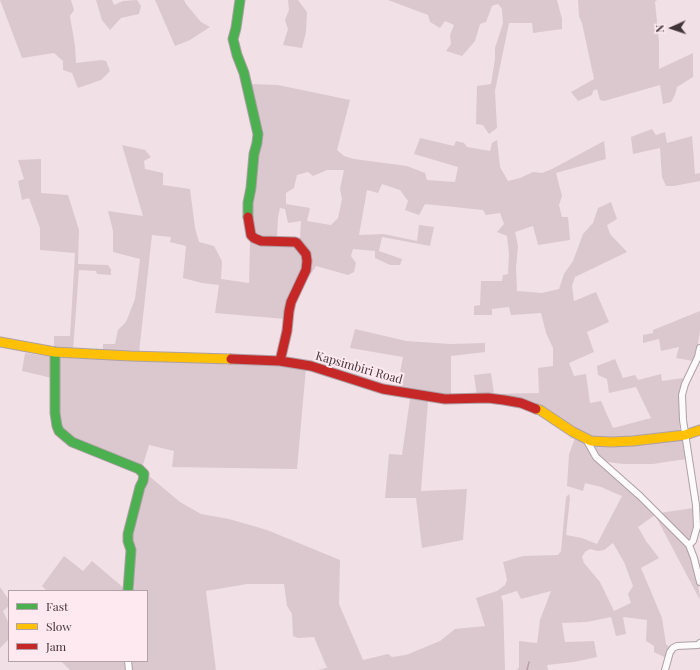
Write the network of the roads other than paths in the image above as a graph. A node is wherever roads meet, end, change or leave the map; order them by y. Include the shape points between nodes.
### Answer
1 (240, 0) edge
2 (0, 342) edge
3 (700, 348) edge
4 (55, 352) junction
5 (280, 361) junction
6 (700, 430) edge
7 (685, 435) junction
8 (586, 439) junction
9 (699, 528) edge
10 (689, 546) junction
11 (700, 582) edge
12 (128, 590) edge
13 (700, 643) edge
14 (666, 670) edge

1 - 5 street via 232,39 244,73 258,134 248,203 251,235 261,241 295,242 306,254 307,261 306,270 291,302
2 - 4 street, Kapsimbiri Road
3 - 7 street via 682,394
4 - 5 street, Kapsimbiri Road
4 - 12 street via 55,413 60,431 72,442 139,469 144,474 128,534 131,550
5 - 8 street, Kapsimbiri Road via 311,366 383,389 423,396 488,398 522,403 540,410
6 - 7 street, Kapsimbiri Road
7 - 8 street, Kapsimbiri Road via 611,442
7 - 9 street
8 - 10 street via 596,457 640,496
9 - 10 street
10 - 11 street
13 - 14 street via 673,648

